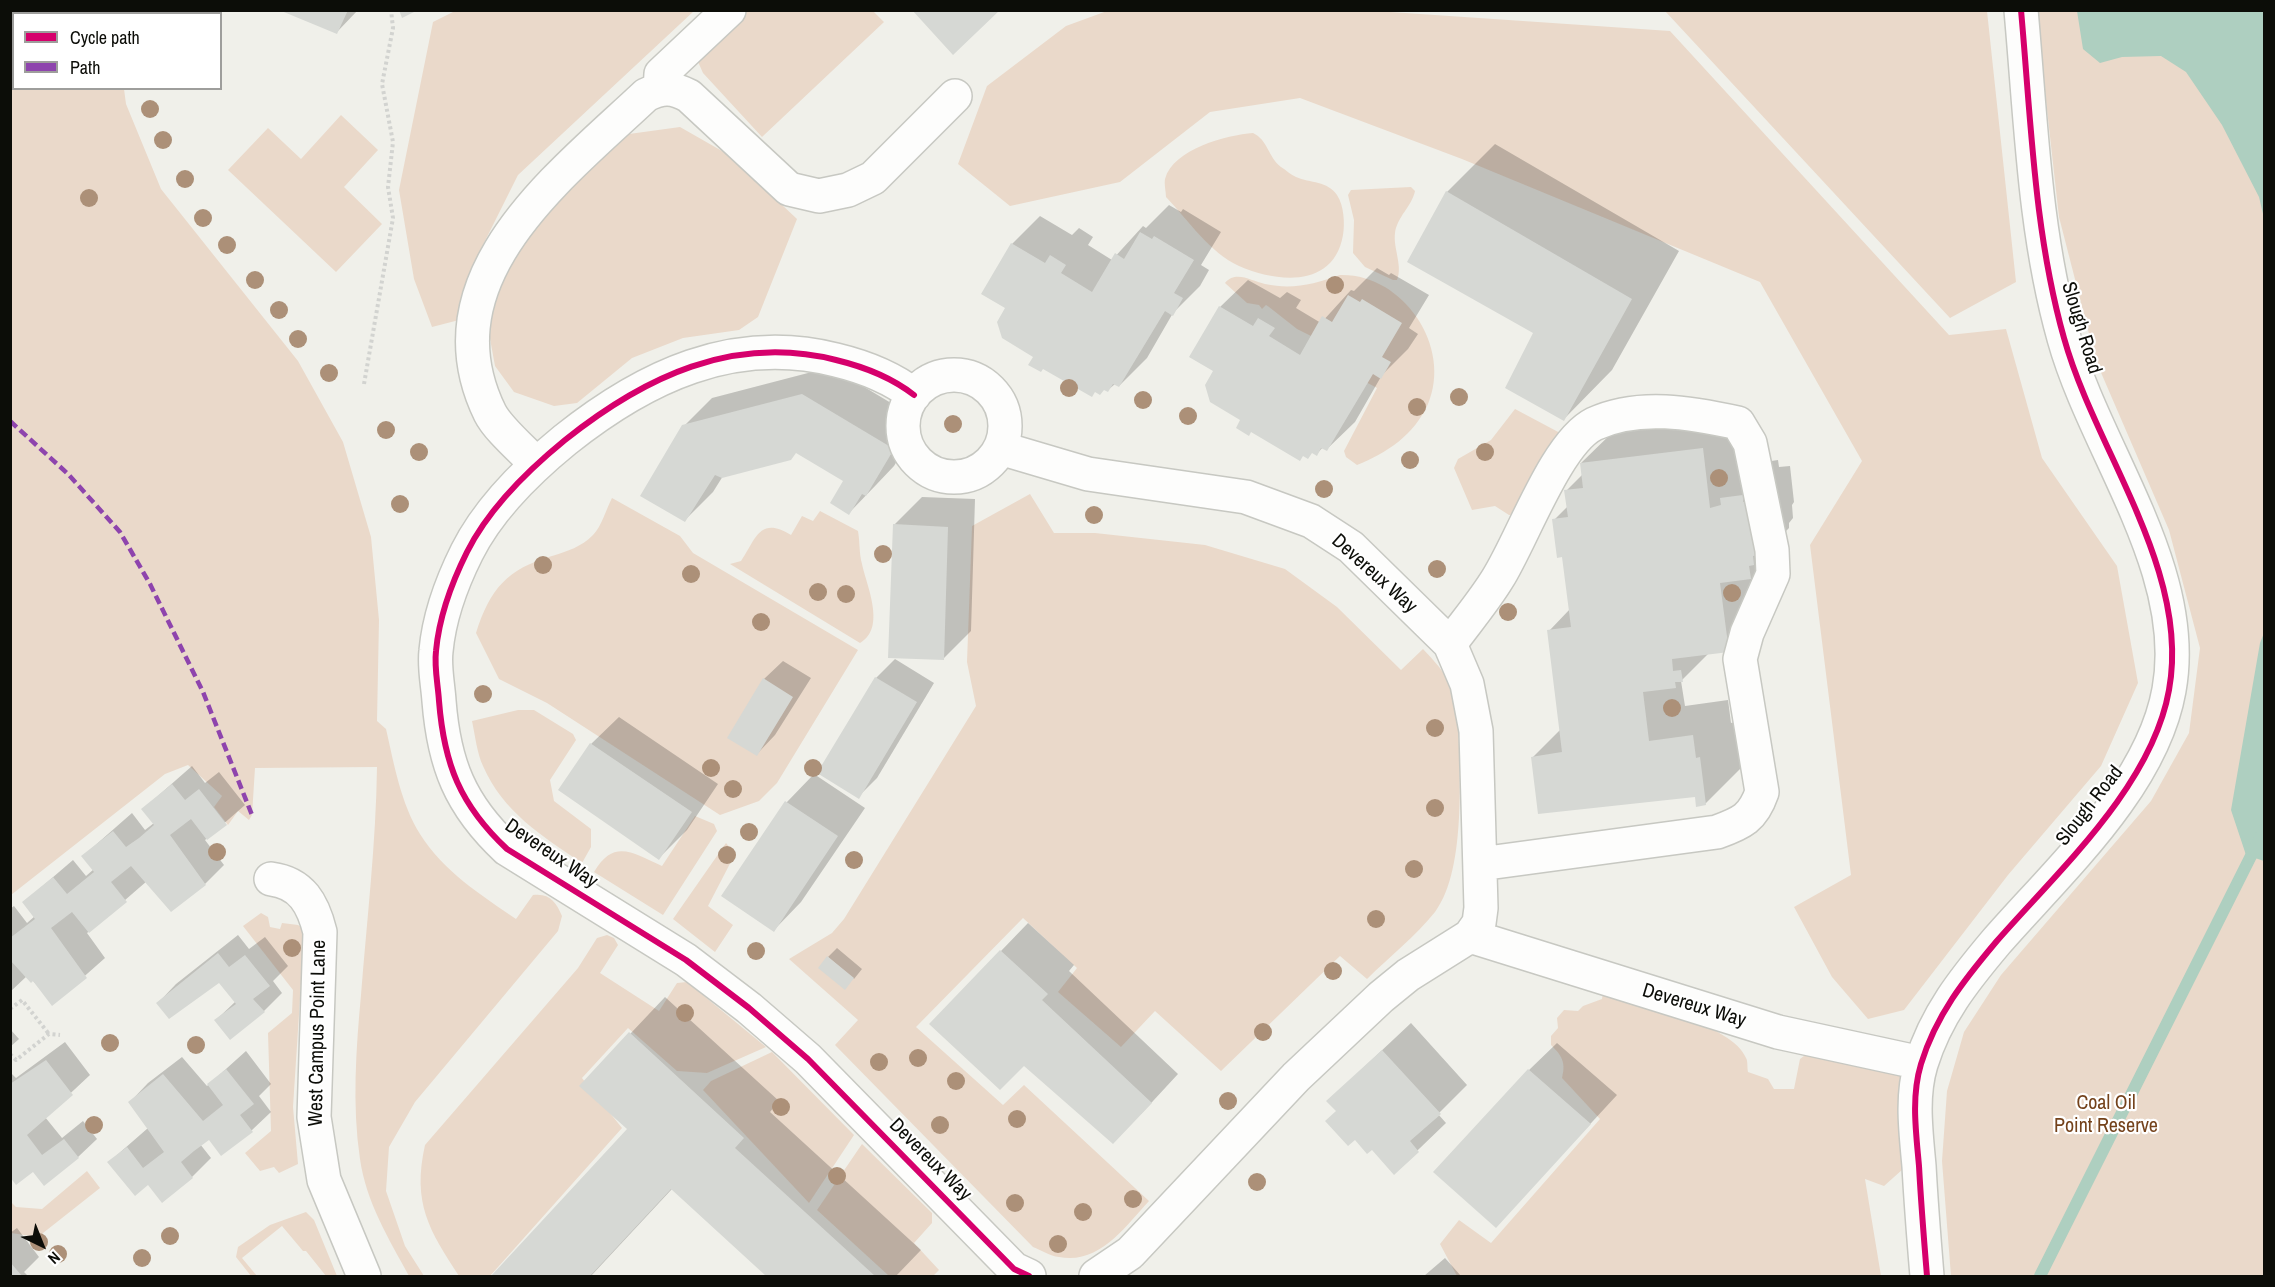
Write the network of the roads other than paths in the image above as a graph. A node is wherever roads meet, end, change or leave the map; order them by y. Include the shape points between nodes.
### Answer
1 (729, 10) edge
2 (2021, 10) edge
3 (660, 89) junction
4 (955, 96) dead end
5 (914, 395) junction
6 (1000, 448) junction
7 (536, 464) junction
8 (1450, 644) junction
9 (1480, 864) junction
10 (271, 879) dead end
11 (1470, 936) junction
12 (1921, 1063) junction
13 (364, 1276) edge
14 (1029, 1276) edge
15 (1096, 1276) edge
16 (1927, 1276) edge

1 - 3 street via 661,74
2 - 12 street, Slough Road via 2049,278 2065,342 2092,418 2151,545 2172,639 2170,686 2162,723 2120,800 1958,986 1942,1012
3 - 4 street via 674,88 689,96 789,189 819,196 848,190 873,178
3 - 7 street via 646,95 537,198 502,245 482,288 471,336 475,373 491,415
5 - 6 street via 941,376 974,379 998,400 1004,415 1005,432
5 - 6 street via 903,427 914,458 927,470 960,477 991,462
5 - 7 street, Devereux Way via 896,381 806,352 742,353 693,364 643,386 592,418
6 - 8 street, Devereux Way via 1088,474 1246,497 1311,520 1351,547
7 - 14 street, Devereux Way via 498,507 467,552 445,608 436,652 442,736 461,795 485,828 507,849 686,960 750,1008 807,1059 1014,1269
8 - 9 street, Devereux Way via 1467,684 1476,731
8 - 9 street via 1498,578 1571,445 1592,425 1621,414 1679,412 1738,423 1750,443 1772,550 1773,574 1740,659 1762,792 1756,808 1741,824 1717,832
9 - 11 street, Devereux Way via 1479,923
10 - 13 street, West Campus Point Lane via 281,880 305,894 314,908 320,932 314,1117 324,1180
11 - 12 street, Devereux Way via 1778,1032
11 - 15 street via 1408,975 1382,997 1296,1077 1130,1253
12 - 16 street, Slough Road via 1915,1114

